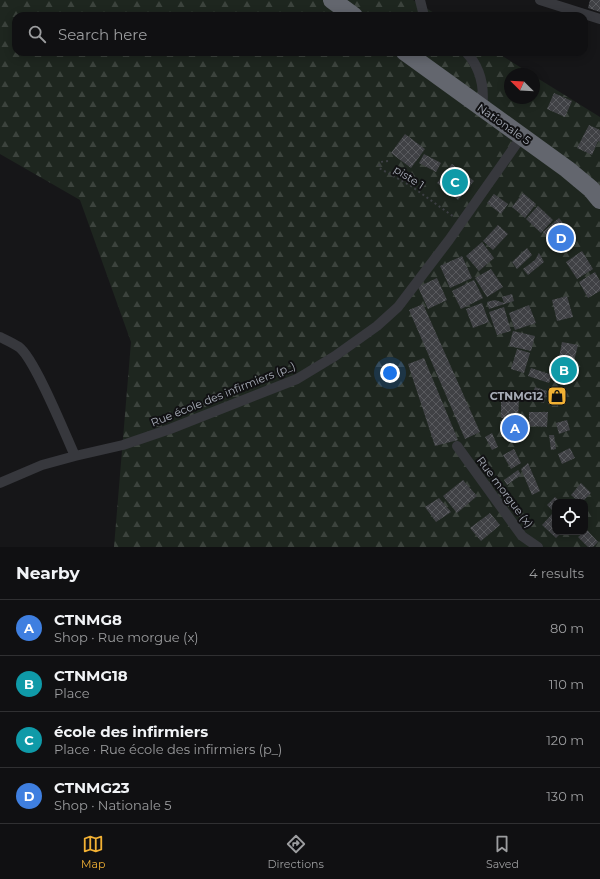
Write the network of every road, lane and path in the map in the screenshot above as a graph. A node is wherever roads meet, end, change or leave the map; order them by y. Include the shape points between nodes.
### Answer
1 (332, 0) edge
2 (420, 0) edge
3 (540, 0) edge
4 (348, 12) edge
5 (423, 12) edge
6 (578, 12) edge
7 (588, 15) edge
8 (600, 19) edge
9 (410, 56) edge
10 (470, 56) edge
11 (482, 109) junction
12 (522, 136) junction
13 (388, 161) dead end
14 (600, 200) edge
15 (461, 223) junction
16 (0, 337) edge
17 (456, 446) dead end
18 (75, 456) junction
19 (0, 483) edge
20 (538, 547) edge

1 - 4 highway
2 - 5 street
3 - 6 street
7 - 8 street
9 - 11 highway, Nationale 5
10 - 11 street via 481,77 484,92
11 - 12 highway, Nationale 5
12 - 14 highway, Nationale 5 via 567,169
12 - 15 street, Rue école des infirmiers (p_)
13 - 15 path, piste 1 via 380,162 379,168 411,186
15 - 18 street, Rue école des infirmiers (p_) via 398,307 381,324 297,379 170,430 123,445
16 - 18 street via 19,347 26,354
17 - 20 street, Rue morgue (x) via 522,536
18 - 19 street, Rue école des infirmiers (p_) via 42,465

